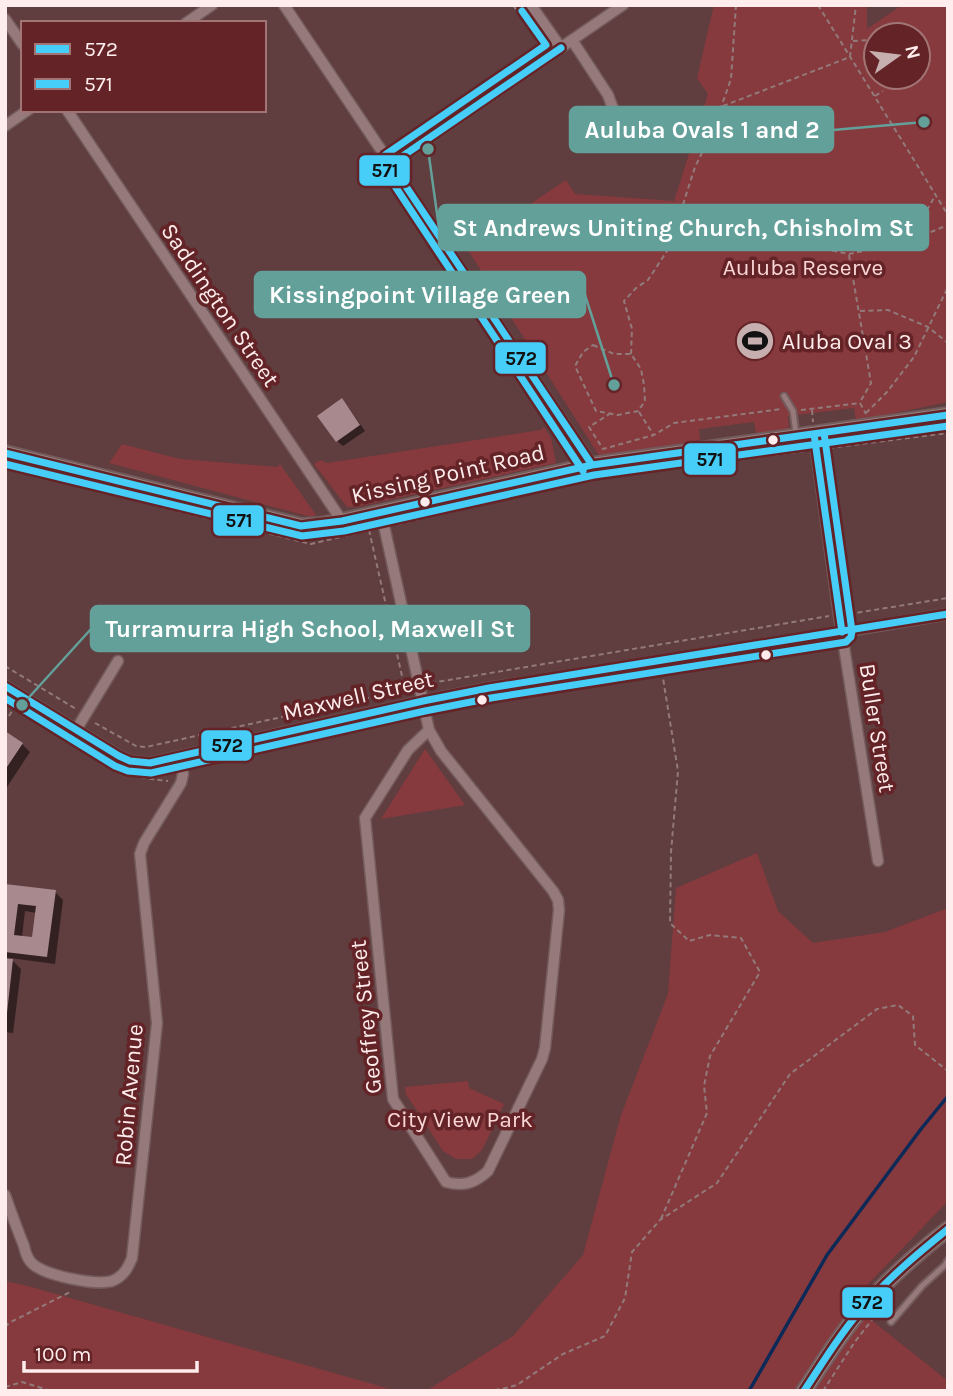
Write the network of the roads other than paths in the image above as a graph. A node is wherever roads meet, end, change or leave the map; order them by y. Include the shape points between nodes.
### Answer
1 (212, 5) edge
2 (284, 5) edge
3 (531, 5) edge
4 (623, 5) edge
5 (5, 19) edge
6 (189, 21) edge
7 (572, 40) junction
8 (21, 42) edge
9 (561, 48) junction
10 (25, 112) edge
11 (68, 112) edge
12 (615, 114) dead end
13 (5, 126) edge
14 (390, 164) junction
15 (784, 396) dead end
16 (948, 415) edge
17 (814, 431) junction
18 (796, 437) junction
19 (5, 453) edge
20 (592, 465) junction
21 (381, 512) junction
22 (342, 521) junction
23 (948, 614) edge
24 (842, 632) junction
25 (118, 661) dead end
26 (5, 685) edge
27 (423, 701) junction
28 (76, 730) junction
29 (429, 730) junction
30 (180, 757) junction
31 (878, 862) dead end
32 (5, 1195) edge
33 (948, 1229) edge
34 (948, 1260) edge
35 (891, 1322) dead end
36 (804, 1391) edge

1 - 6 street
2 - 14 street
3 - 9 street
4 - 7 street
5 - 8 street
7 - 9 street
7 - 12 street
9 - 14 street
10 - 13 street
11 - 22 street, Saddington Street
14 - 20 street
15 - 18 lane via 793,411
16 - 17 street, Kissing Point Road
17 - 18 street, Kissing Point Road
17 - 24 street, Buller Street
18 - 20 street, Kissing Point Road
19 - 22 street, Kissing Point Road via 301,526
20 - 21 street, Kissing Point Road
21 - 22 street, Kissing Point Road
21 - 27 street, Geoffrey Street
23 - 24 street, Maxwell Street
24 - 27 street, Maxwell Street
24 - 31 street, Buller Street
25 - 28 street
26 - 28 street, Maxwell Street
27 - 29 street, Geoffrey Street
27 - 30 street, Maxwell Street
28 - 30 street, Maxwell Street via 130,761 150,763
29 - 29 street, Geoffrey Street via 553,891 559,910 542,1059 488,1171 466,1185 446,1182 393,1100 365,818 408,750
30 - 32 street, Robin Avenue via 181,783 141,854 157,1023 132,1258 127,1269 120,1277 102,1283 38,1268 30,1261
33 - 36 street via 913,1256 873,1297
34 - 35 lane

